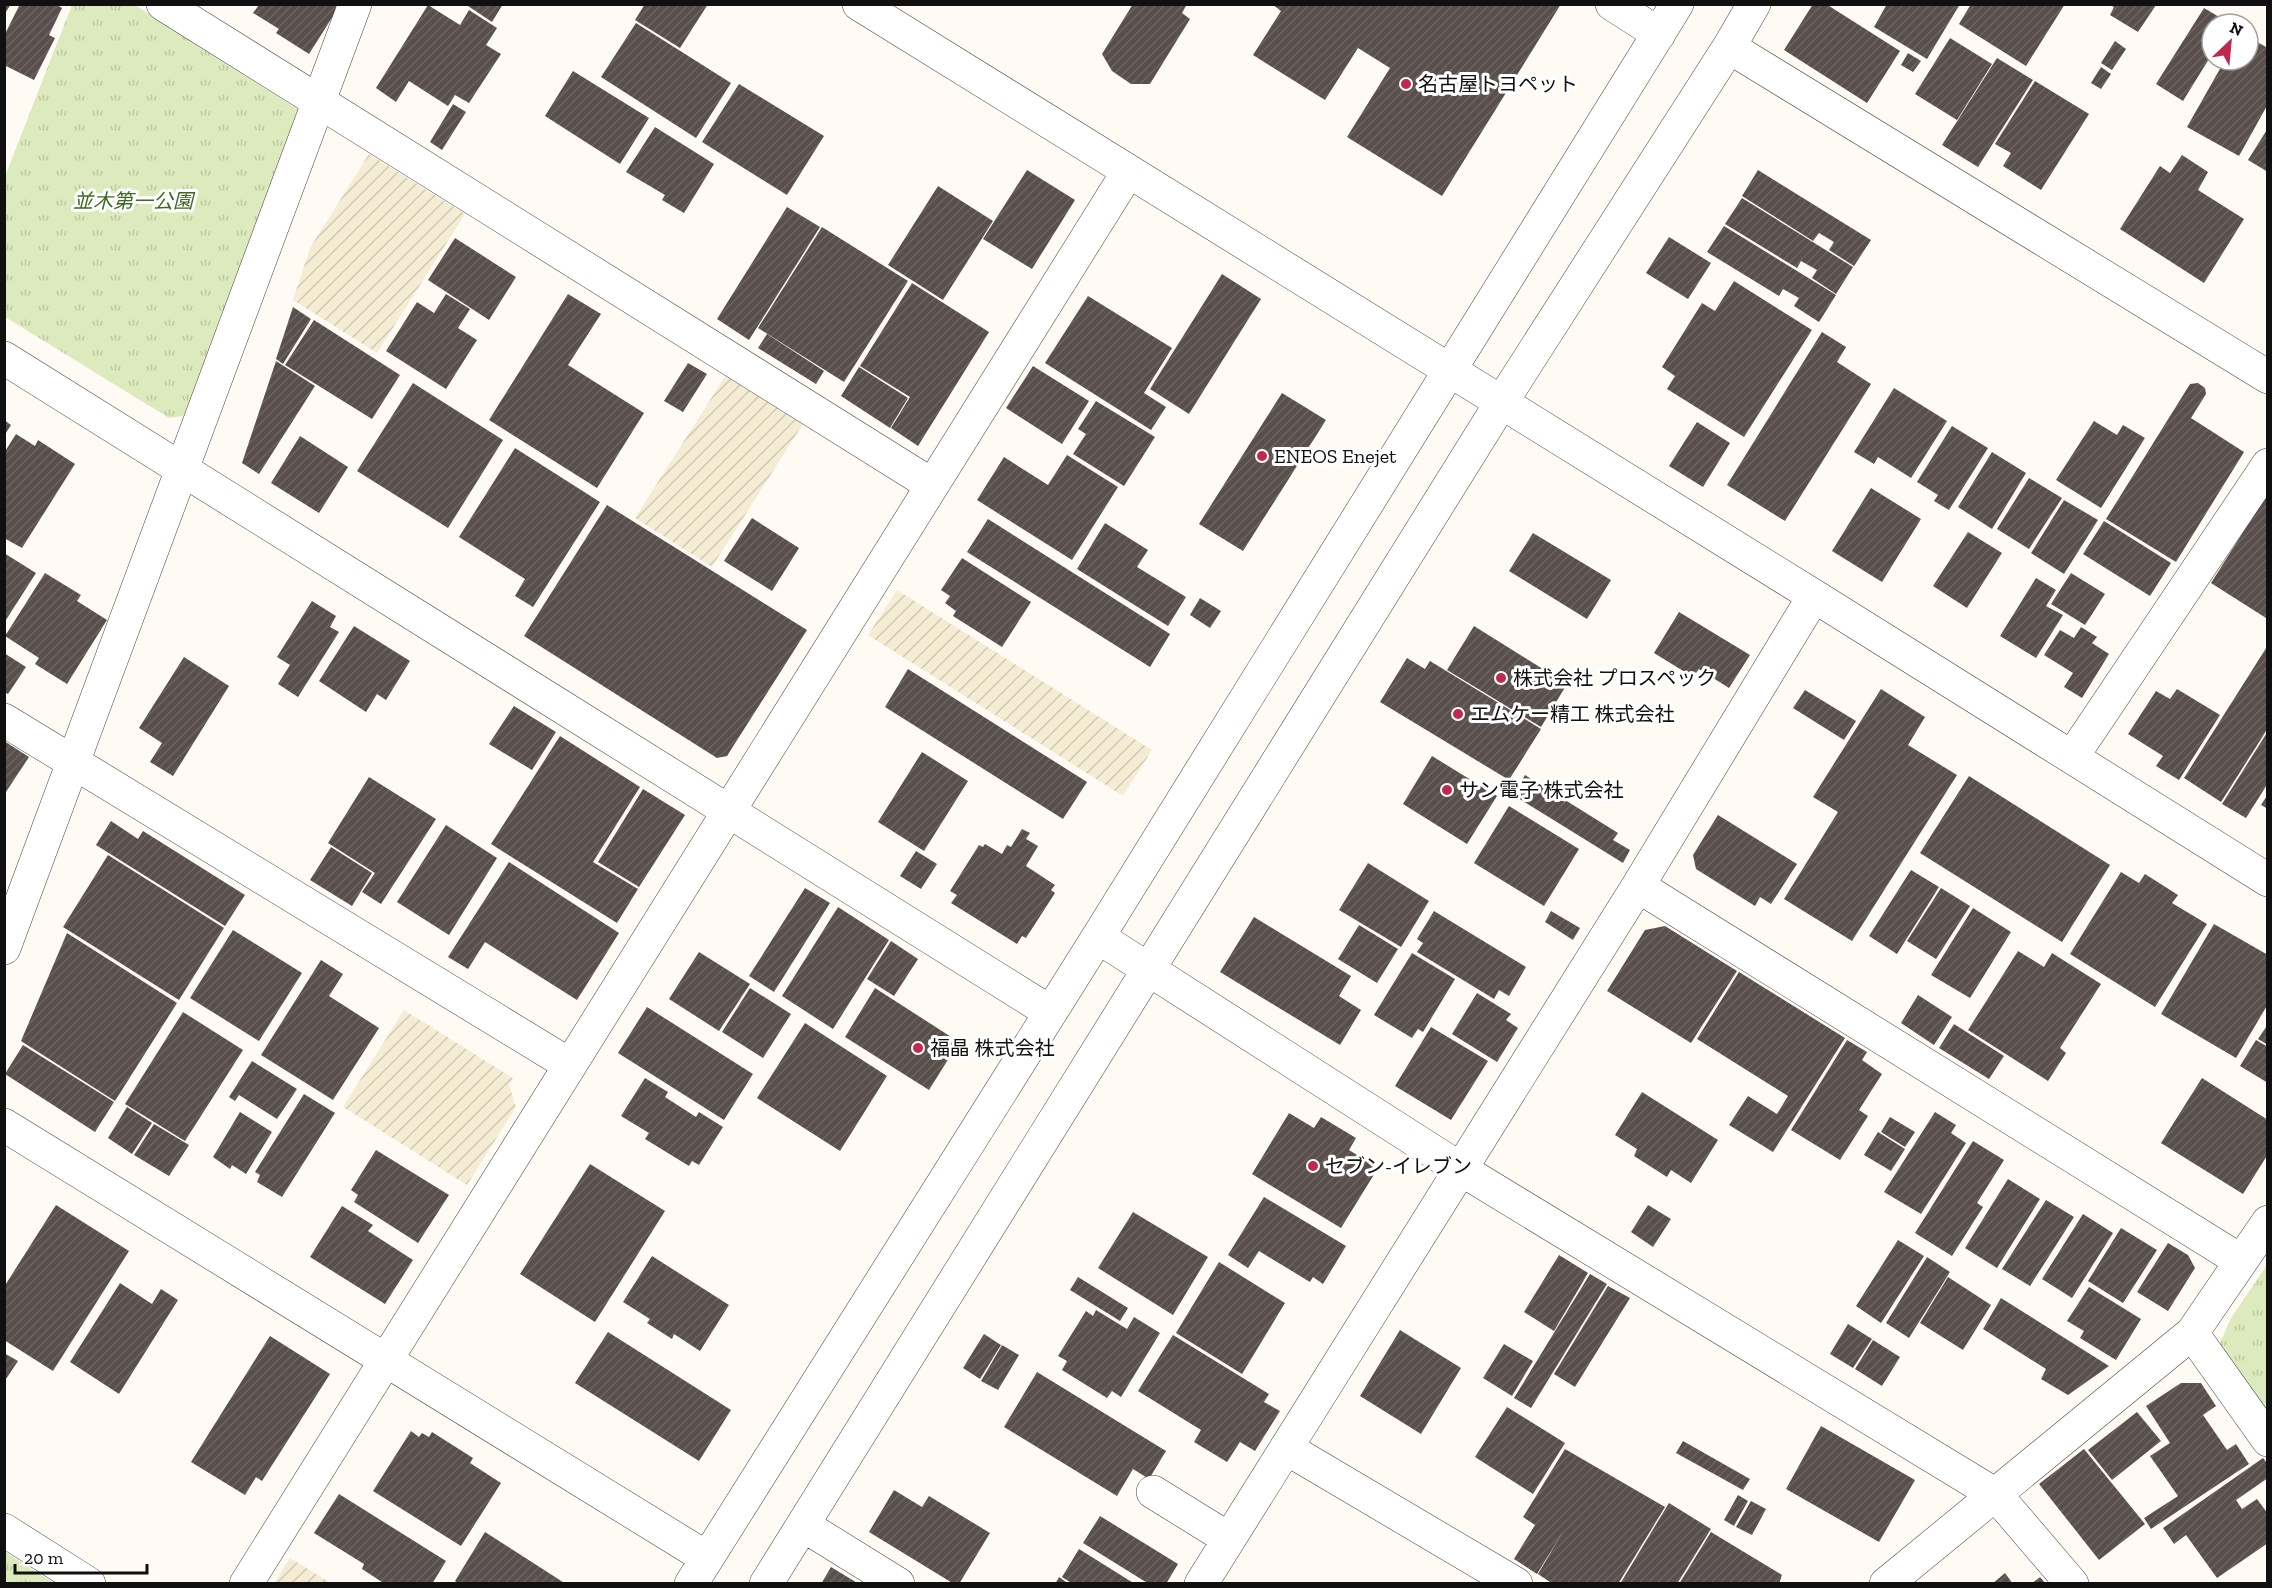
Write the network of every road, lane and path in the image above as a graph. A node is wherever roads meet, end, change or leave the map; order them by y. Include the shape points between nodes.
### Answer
1 (163, 4) edge
2 (355, 4) edge
3 (859, 4) edge
4 (1612, 4) edge
5 (1677, 4) edge
6 (1754, 4) edge
7 (1659, 34) junction
8 (1729, 47) junction
9 (318, 102) junction
10 (1128, 172) junction
11 (4, 358) edge
12 (1449, 371) junction
13 (2268, 377) edge
14 (1501, 403) junction
15 (2268, 465) edge
16 (183, 470) junction
17 (932, 485) junction
18 (1814, 596) junction
19 (4, 720) edge
20 (2072, 757) junction
21 (74, 763) junction
22 (729, 811) junction
23 (2268, 880) edge
24 (1638, 886) junction
25 (1098, 937) junction
26 (4, 948) edge
27 (1148, 968) junction
28 (1050, 1012) junction
29 (570, 1065) junction
30 (4, 1125) edge
31 (1462, 1170) junction
32 (2268, 1222) edge
33 (2241, 1261) junction
34 (2192, 1333) junction
35 (385, 1360) junction
36 (2268, 1440) edge
37 (1286, 1448) junction
38 (1152, 1492) dead end
39 (1996, 1495) junction
40 (803, 1524) junction
41 (4, 1530) edge
42 (1229, 1539) junction
43 (699, 1571) edge
44 (89, 1584) edge
45 (246, 1584) edge
46 (766, 1584) edge
47 (897, 1584) edge
48 (1201, 1584) edge
49 (1516, 1584) edge
50 (1886, 1584) edge
51 (2072, 1584) edge

1 - 9 street
2 - 9 street
3 - 10 street
4 - 7 street
5 - 7 street
6 - 8 street
7 - 12 street
8 - 13 street
8 - 14 street
9 - 16 street
9 - 17 street
10 - 12 street
10 - 17 street
11 - 16 street
12 - 14 street
12 - 25 street
14 - 18 street
14 - 27 street
15 - 20 street
16 - 21 street
16 - 22 street
17 - 22 street
18 - 20 street
18 - 24 street
19 - 21 street
20 - 23 street
21 - 26 street
21 - 29 street
22 - 28 street
22 - 29 street
24 - 31 street
24 - 33 street
25 - 27 street
25 - 28 street
27 - 31 street
27 - 40 street
28 - 43 street
29 - 35 street
30 - 35 street
31 - 37 street
31 - 39 street
32 - 33 street
33 - 34 street
34 - 36 street
34 - 39 street
35 - 43 street
35 - 45 street
37 - 42 street
37 - 49 street
38 - 42 street
39 - 50 street
39 - 51 street
40 - 46 street
40 - 47 street
41 - 44 street
42 - 48 street

